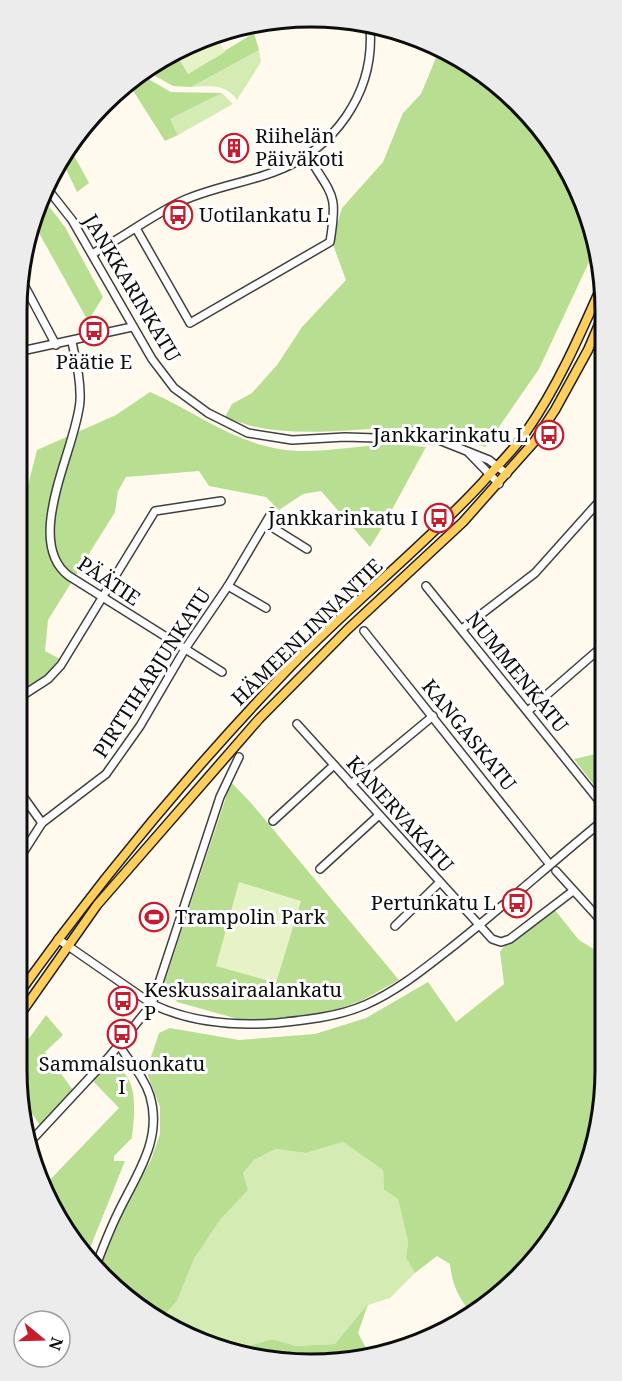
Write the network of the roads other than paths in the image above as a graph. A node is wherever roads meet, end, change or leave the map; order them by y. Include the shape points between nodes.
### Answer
1 (370, 33) edge
2 (308, 156) junction
3 (52, 195) edge
4 (137, 230) junction
5 (92, 254) junction
6 (28, 292) edge
7 (595, 302) edge
8 (132, 327) junction
9 (595, 334) edge
10 (72, 342) junction
11 (56, 345) junction
12 (27, 350) edge
13 (469, 453) junction
14 (497, 466) junction
15 (507, 474) junction
16 (489, 475) junction
17 (499, 484) junction
18 (221, 501) dead end
19 (595, 506) edge
20 (272, 512) dead end
21 (267, 524) junction
22 (307, 549) dead end
23 (228, 586) junction
24 (426, 586) dead end
25 (102, 598) junction
26 (266, 608) dead end
27 (462, 629) junction
28 (364, 631) dead end
29 (184, 649) junction
30 (595, 653) edge
31 (222, 672) dead end
32 (27, 692) edge
33 (528, 711) junction
34 (433, 716) junction
35 (297, 724) dead end
36 (239, 757) dead end
37 (334, 765) junction
38 (351, 783) junction
39 (595, 795) edge
40 (27, 803) edge
41 (378, 816) junction
42 (273, 821) dead end
43 (42, 823) junction
44 (595, 827) edge
45 (27, 846) edge
46 (547, 861) dead end
47 (320, 869) dead end
48 (556, 871) dead end
49 (439, 883) junction
50 (573, 891) junction
51 (595, 914) edge
52 (395, 926) dead end
53 (479, 926) junction
54 (58, 939) junction
55 (68, 946) junction
56 (27, 981) edge
57 (27, 1004) edge
58 (152, 1005) junction
59 (119, 1045) junction
60 (35, 1136) edge
61 (99, 1259) edge

1 - 2 street via 366,78 356,102 330,138
2 - 4 street via 275,172 183,201
2 - 4 street via 336,208 330,243 190,323
3 - 5 street, JANKKARINKATU
4 - 5 street
5 - 8 street, JANKKARINKATU
6 - 11 street
7 - 14 main road, HÄMEENLINNANTIE via 554,390 525,434
8 - 10 street
8 - 13 street, JANKKARINKATU via 174,387 207,413 248,433 292,440 418,438 439,440
9 - 15 main road, HÄMEENLINNANTIE via 555,410
10 - 11 street
10 - 25 street, PÄÄTIE via 80,402 52,507 51,543 64,572
11 - 12 street
13 - 14 street, JANKKARINKATU
13 - 16 street, JANKKARINKATU
14 - 15 street, JANKKARINKATU
14 - 16 main road, HÄMEENLINNANTIE
15 - 17 main road, HÄMEENLINNANTIE
16 - 17 street, JANKKARINKATU
16 - 54 main road, HÄMEENLINNANTIE via 250,711
17 - 55 main road, HÄMEENLINNANTIE via 300,675 97,905
18 - 25 street via 155,511
19 - 27 street via 535,573
20 - 21 street, PIRTTIHARJUNKATU
21 - 22 street
21 - 23 street, PIRTTIHARJUNKATU
23 - 26 street
23 - 29 street, PIRTTIHARJUNKATU
24 - 27 street, NUMMENKATU
25 - 29 street, PÄÄTIE
25 - 32 street via 61,665
27 - 33 street, NUMMENKATU
28 - 34 street, KANGASKATU
29 - 31 street, PÄÄTIE
29 - 43 street, PIRTTIHARJUNKATU via 140,726 106,774
30 - 33 street
33 - 39 street, NUMMENKATU
34 - 38 street
34 - 46 street, KANGASKATU
35 - 37 street, KANERVAKATU
36 - 58 street via 220,797
37 - 38 street, KANERVAKATU
37 - 42 street
38 - 41 street, KANERVAKATU
40 - 43 street
41 - 47 street
41 - 49 street, KANERVAKATU
43 - 45 street, PIRTTIHARJUNKATU
44 - 53 street
48 - 50 street
49 - 52 street
49 - 53 street, KANERVAKATU
50 - 51 street
50 - 53 street, KANERVAKATU via 510,939 492,939
53 - 58 street via 408,981 365,1005 319,1019 245,1025 200,1019
54 - 55 street
54 - 56 main road, HÄMEENLINNANTIE
55 - 57 main road, HÄMEENLINNANTIE
55 - 58 street
58 - 59 street
59 - 60 street
59 - 61 street via 142,1077 150,1096 154,1127 148,1153

